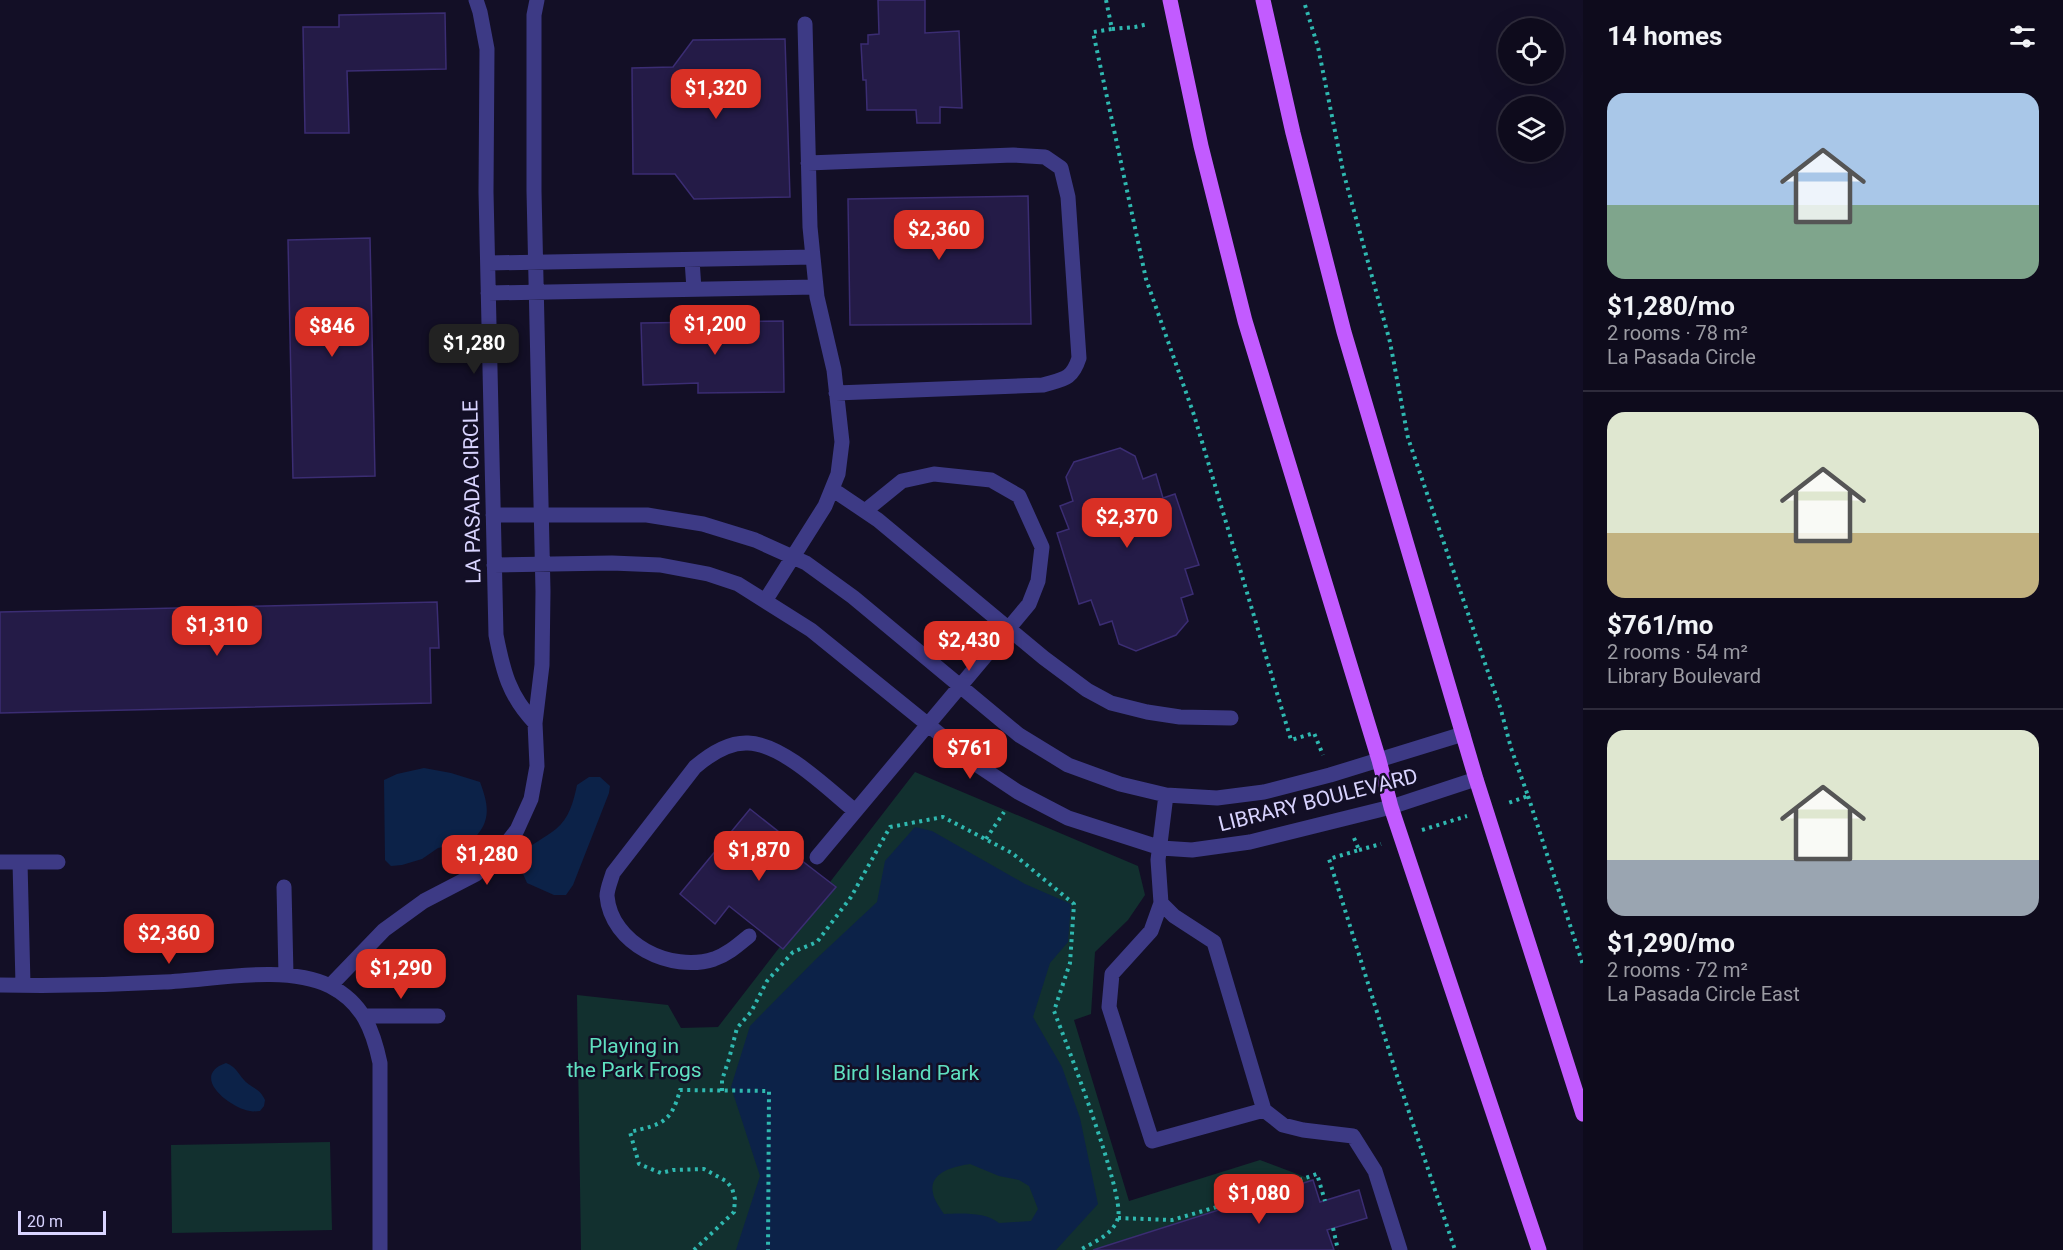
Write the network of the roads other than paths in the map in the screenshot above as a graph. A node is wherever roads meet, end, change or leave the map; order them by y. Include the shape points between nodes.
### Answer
1 (476, 0) edge
2 (537, 0) edge
3 (1170, 0) edge
4 (1263, 0) edge
5 (805, 24) dead end
6 (808, 163) junction
7 (813, 257) junction
8 (692, 260) junction
9 (488, 263) junction
10 (536, 263) junction
11 (816, 287) junction
12 (694, 289) junction
13 (537, 292) junction
14 (488, 293) junction
15 (836, 393) junction
16 (832, 489) junction
17 (865, 511) junction
18 (541, 514) junction
19 (493, 515) junction
20 (793, 557) junction
21 (494, 565) junction
22 (542, 565) junction
23 (765, 601) junction
24 (1008, 628) junction
25 (959, 686) junction
26 (1232, 718) dead end
27 (535, 723) junction
28 (928, 724) junction
29 (1463, 734) junction
30 (1379, 760) junction
31 (1476, 779) junction
32 (1166, 795) junction
33 (1391, 807) junction
34 (855, 811) junction
35 (1161, 848) junction
36 (817, 857) dead end
37 (0, 862) edge
38 (20, 862) junction
39 (58, 862) dead end
40 (284, 887) dead end
41 (1161, 903) junction
42 (749, 936) dead end
43 (286, 975) junction
44 (0, 985) edge
45 (23, 985) junction
46 (330, 986) junction
47 (365, 1016) junction
48 (438, 1016) dead end
49 (1264, 1110) junction
50 (1583, 1114) edge
51 (380, 1250) edge
52 (1400, 1250) edge
53 (1539, 1250) edge

1 - 9 street, LA PASADA CIRCLE via 487,49
2 - 10 street
3 - 30 main road via 1245,321
4 - 29 main road via 1344,332
5 - 6 street
6 - 7 street
6 - 15 street via 1045,157 1061,168 1068,197 1079,358 1076,370 1068,378 1043,385
7 - 8 street
7 - 11 street
8 - 10 street
8 - 12 street
9 - 10 street
9 - 14 street, LA PASADA CIRCLE
10 - 13 street
11 - 12 street
11 - 15 street
12 - 13 street
13 - 14 street
13 - 18 street
14 - 19 street, LA PASADA CIRCLE
15 - 16 street via 842,442
16 - 17 street
16 - 20 street
17 - 24 street
17 - 24 street via 902,481 934,474 991,480 1018,496 1042,547 1038,581 1029,604
18 - 19 street, LIBRARY BOULEVARD
18 - 20 street, LIBRARY BOULEVARD via 647,515 703,524
18 - 22 street
19 - 21 street, LA PASADA CIRCLE
20 - 23 street
20 - 25 street, LIBRARY BOULEVARD via 853,597
21 - 22 street, LIBRARY BOULEVARD
21 - 27 street, LA PASADA CIRCLE via 496,635 502,668 519,706
22 - 23 street, LIBRARY BOULEVARD via 660,565 738,584
22 - 27 street via 542,665
23 - 28 street, LIBRARY BOULEVARD via 811,630
24 - 25 street
24 - 26 street via 1087,690 1112,703 1180,717
25 - 28 street
25 - 32 street, LIBRARY BOULEVARD via 1019,735 1068,765
27 - 46 street via 537,766 531,799 517,830 476,874 424,901 384,930
28 - 34 street
28 - 35 street, LIBRARY BOULEVARD via 1018,792 1068,818
29 - 30 street, LIBRARY BOULEVARD
29 - 31 main road
30 - 32 street, LIBRARY BOULEVARD via 1264,792 1217,798
30 - 33 main road
31 - 33 street, LIBRARY BOULEVARD
31 - 50 main road
32 - 35 street
33 - 35 street, LIBRARY BOULEVARD via 1250,842 1192,850
33 - 53 main road
34 - 36 street
34 - 42 street via 782,753 766,747 748,743 731,746 694,767 613,873 607,893 610,909 623,933 643,950 669,960 689,963 712,959 728,953
35 - 41 street
37 - 38 street
38 - 39 street
38 - 45 street
40 - 43 street
41 - 49 street via 1214,942
41 - 49 street via 1151,931 1112,975 1109,1007 1152,1141
43 - 45 street
43 - 46 street
44 - 45 street
46 - 47 street
47 - 48 street
47 - 51 street via 380,1064
49 - 52 street via 1282,1125 1353,1136 1375,1172

